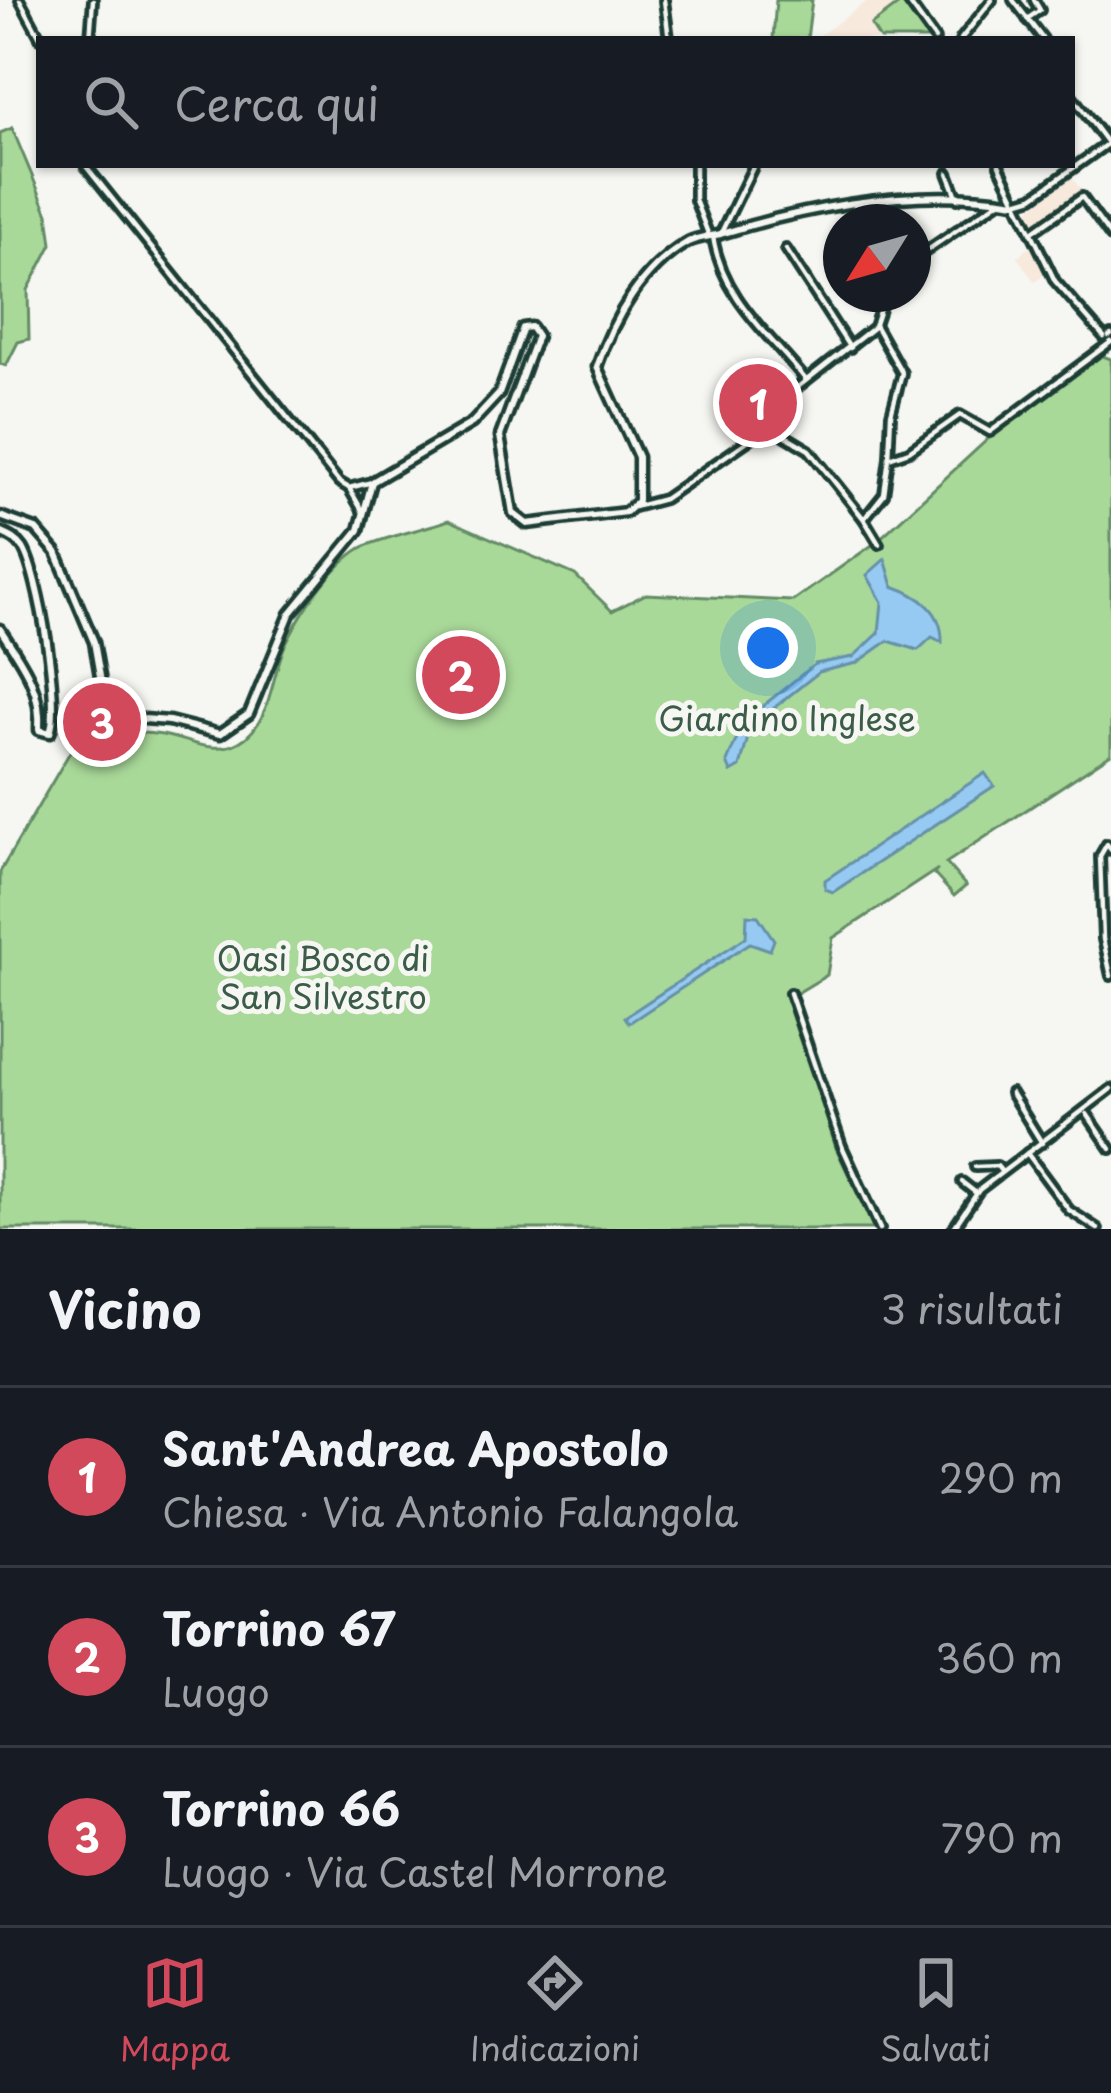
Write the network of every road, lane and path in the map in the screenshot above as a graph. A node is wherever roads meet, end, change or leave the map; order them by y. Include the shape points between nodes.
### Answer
1 (20, 0) edge
2 (93, 0) edge
3 (664, 0) edge
4 (908, 0) edge
5 (992, 0) edge
6 (1012, 0) edge
7 (1034, 0) edge
8 (1028, 19) junction
9 (39, 36) edge
10 (90, 36) edge
11 (669, 36) edge
12 (933, 36) edge
13 (964, 36) edge
14 (1041, 36) edge
15 (1075, 100) edge
16 (1110, 144) edge
17 (87, 168) edge
18 (695, 168) edge
19 (752, 168) edge
20 (1000, 168) edge
21 (948, 172) dead end
22 (958, 199) junction
23 (1004, 200) junction
24 (1016, 202) junction
25 (1030, 233) junction
26 (714, 235) junction
27 (1111, 237) edge
28 (931, 248) edge
29 (786, 249) dead end
30 (879, 312) edge
31 (875, 325) junction
32 (1109, 339) edge
33 (850, 348) junction
34 (1111, 354) edge
35 (806, 380) junction
36 (759, 386) dead end
37 (785, 398) junction
38 (769, 426) junction
39 (890, 458) junction
40 (372, 482) junction
41 (349, 488) junction
42 (634, 507) junction
43 (363, 512) junction
44 (0, 516) edge
45 (864, 519) junction
46 (0, 532) edge
47 (879, 544) dead end
48 (0, 629) edge
49 (1109, 847) edge
50 (1111, 976) edge
51 (790, 993) dead end
52 (1111, 1089) edge
53 (1011, 1093) dead end
54 (1085, 1112) junction
55 (1042, 1143) junction
56 (1111, 1149) edge
57 (1027, 1154) junction
58 (975, 1167) dead end
59 (1001, 1171) junction
60 (962, 1182) dead end
61 (976, 1192) junction
62 (955, 1228) edge
63 (880, 1229) edge
64 (1098, 1229) edge

1 - 9 street
2 - 10 street
3 - 11 street
4 - 12 street
5 - 13 street
6 - 8 street
7 - 8 street via 1040,10
8 - 14 street
15 - 16 street
16 - 24 street
17 - 41 street
18 - 26 street via 695,200
19 - 26 street
20 - 24 street
21 - 22 street
22 - 23 street
22 - 26 street via 830,205
23 - 24 street
23 - 28 street
24 - 25 street
25 - 27 street via 1082,197
25 - 32 street via 1055,281
26 - 35 street via 719,270 741,306
26 - 42 street via 681,247 631,294 596,367 638,457
29 - 33 street
30 - 31 street
31 - 33 street
31 - 39 street via 902,373
32 - 34 street
32 - 39 street via 990,432 960,415
33 - 35 street
35 - 37 street
36 - 37 street via 777,405
37 - 38 street
38 - 42 street via 664,499
38 - 45 street via 809,450
39 - 45 street via 884,494
40 - 41 street
40 - 42 street via 472,423 499,394 519,334 531,327 537,336 500,436 513,513 527,524
40 - 43 street
41 - 43 street
43 - 44 street via 348,546 290,614 248,715 220,734 107,716 94,642 53,547 36,529
45 - 47 street
46 - 48 street via 20,544 30,564 53,681 50,734 39,730 33,679
49 - 50 street via 1100,856
51 - 63 street
52 - 54 street
53 - 55 street
54 - 55 street
54 - 56 street
55 - 57 street
57 - 59 street
57 - 64 street via 1070,1210
58 - 59 street
59 - 61 street
60 - 61 street
61 - 62 street

